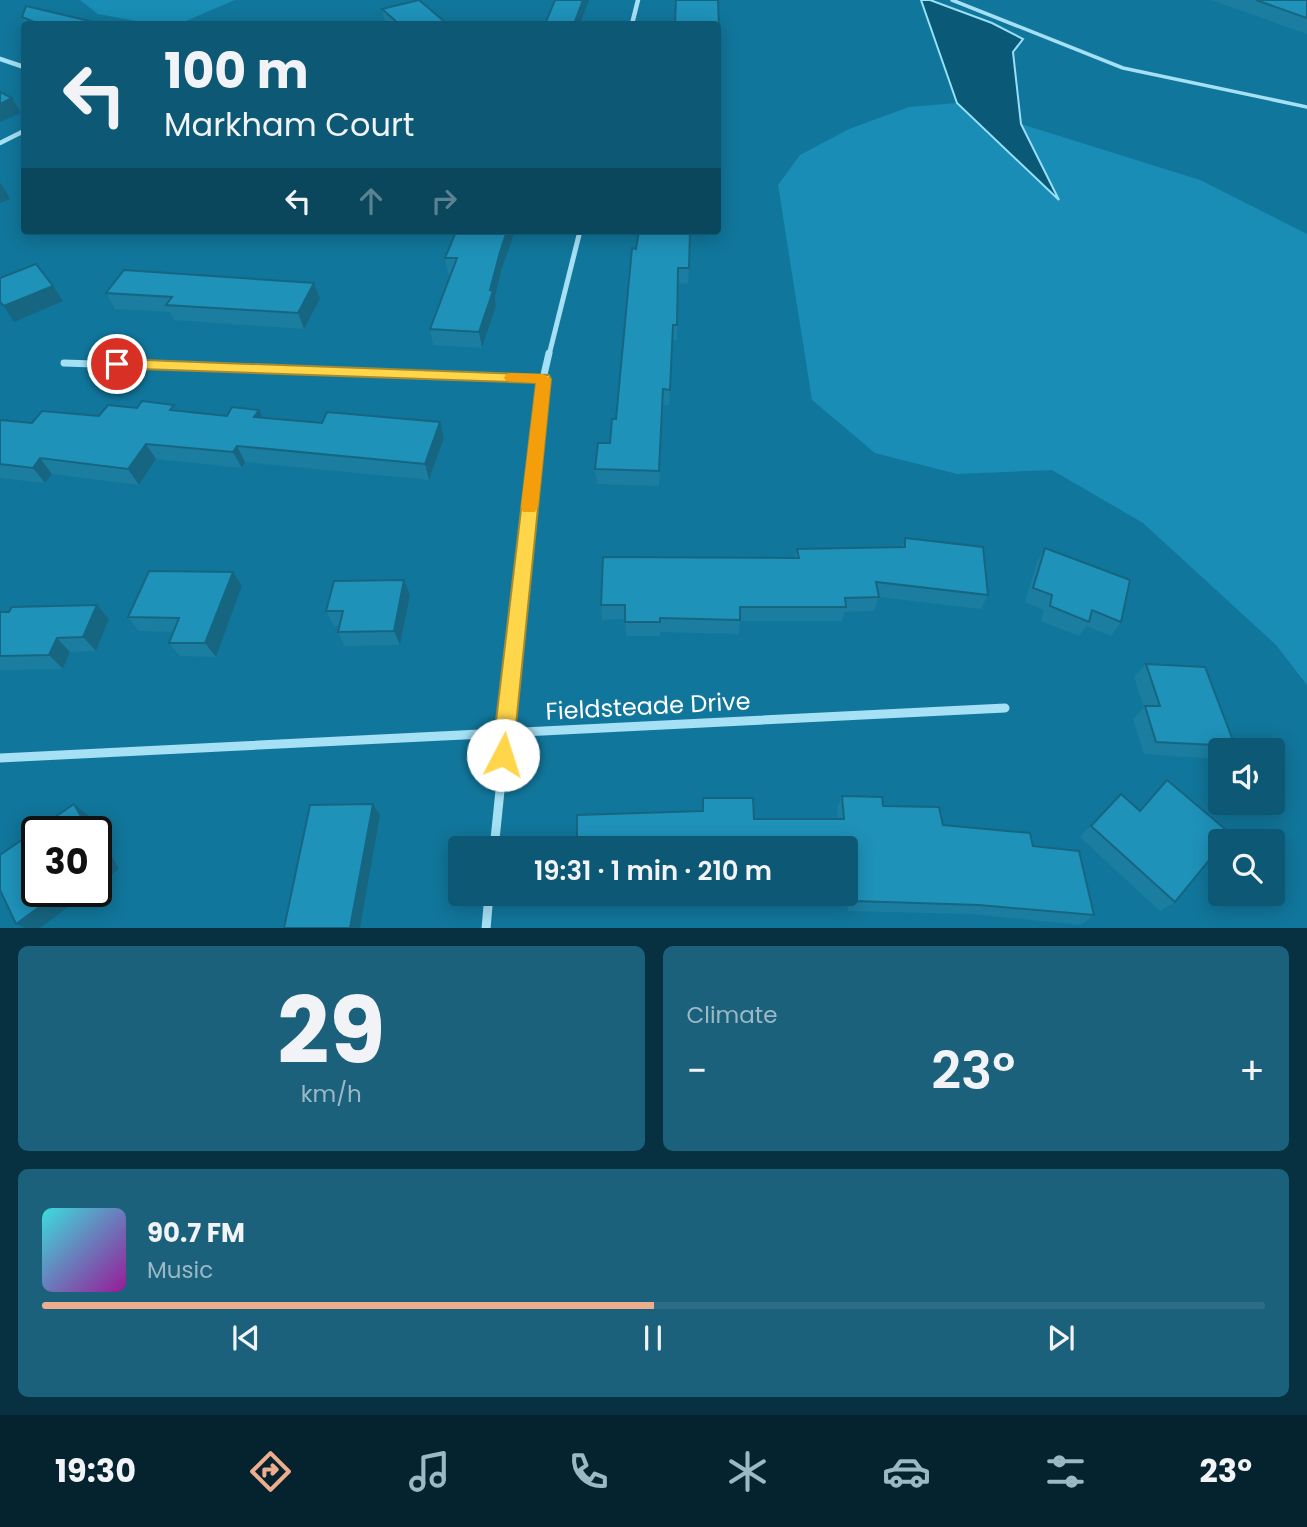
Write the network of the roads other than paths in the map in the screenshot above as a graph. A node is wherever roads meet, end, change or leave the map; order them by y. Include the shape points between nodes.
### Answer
1 (638, 0) edge
2 (951, 0) edge
3 (633, 21) edge
4 (0, 59) edge
5 (21, 66) edge
6 (1307, 107) edge
7 (21, 132) edge
8 (0, 143) edge
9 (579, 235) edge
10 (64, 363) dead end
11 (543, 379) junction
12 (1005, 708) dead end
13 (505, 732) junction
14 (0, 758) edge
15 (495, 836) edge
16 (488, 906) edge
17 (486, 928) edge

1 - 3 street
2 - 6 lane via 1123,68
4 - 5 street
7 - 8 street
9 - 11 street
10 - 11 street
11 - 13 street
12 - 13 street, Fieldsteade Drive
13 - 14 street, Fieldsteade Drive
13 - 15 street
16 - 17 street

